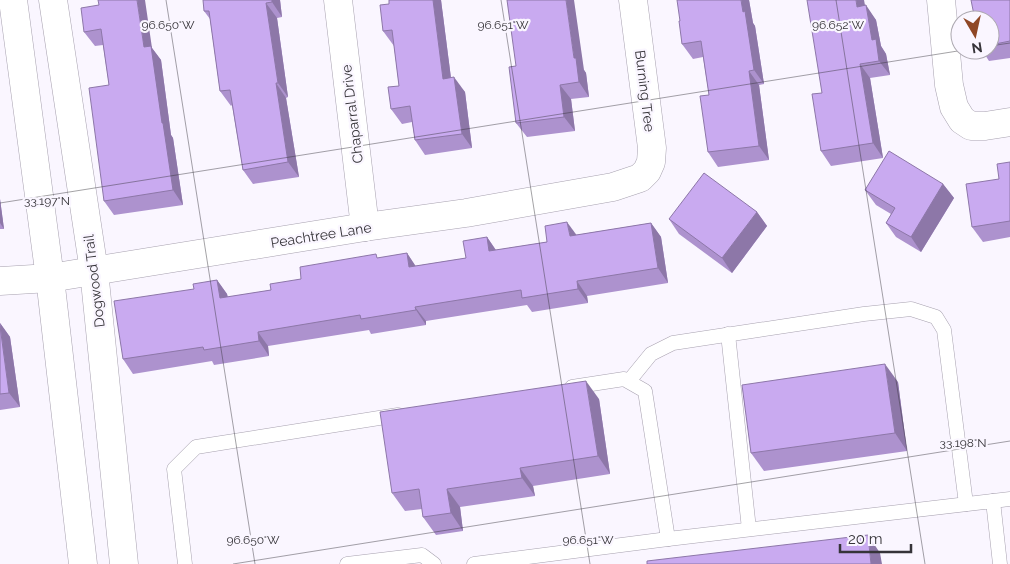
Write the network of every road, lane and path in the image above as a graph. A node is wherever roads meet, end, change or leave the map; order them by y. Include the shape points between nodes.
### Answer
1 (13, 0) edge
2 (53, 0) edge
3 (338, 0) edge
4 (633, 0) edge
5 (941, 0) edge
6 (1010, 122) edge
7 (640, 178) joint
8 (365, 227) junction
9 (94, 271) junction
10 (50, 278) junction
11 (0, 281) edge
12 (728, 334) junction
13 (629, 382) junction
14 (556, 390) edge
15 (410, 413) edge
16 (1010, 499) edge
17 (993, 502) junction
18 (966, 504) junction
19 (749, 529) junction
20 (668, 539) junction
21 (83, 564) edge
22 (124, 564) edge
23 (185, 564) edge
24 (347, 564) edge
25 (434, 564) edge
26 (474, 564) edge
27 (1000, 564) edge

1 - 10 street
2 - 9 street, Dogwood Trail
3 - 8 street, Chaparral Drive
4 - 7 street, Burning Tree via 652,148 647,172
5 - 6 street via 954,107 962,120 971,126
7 - 8 street, Peachtree Lane via 613,187
8 - 9 street, Peachtree Lane
9 - 10 street, Peachtree Lane
9 - 22 street, Dogwood Trail
10 - 11 street, Peachtree Lane
10 - 21 street
12 - 13 lane via 673,343 651,354
12 - 18 lane via 911,309 936,317 944,330
12 - 19 lane
13 - 14 lane via 624,379
13 - 20 lane via 645,391
15 - 23 lane via 196,447 174,469
16 - 17 lane
17 - 18 lane
17 - 27 lane
18 - 19 lane
19 - 20 lane
20 - 26 lane
24 - 25 lane via 422,555

